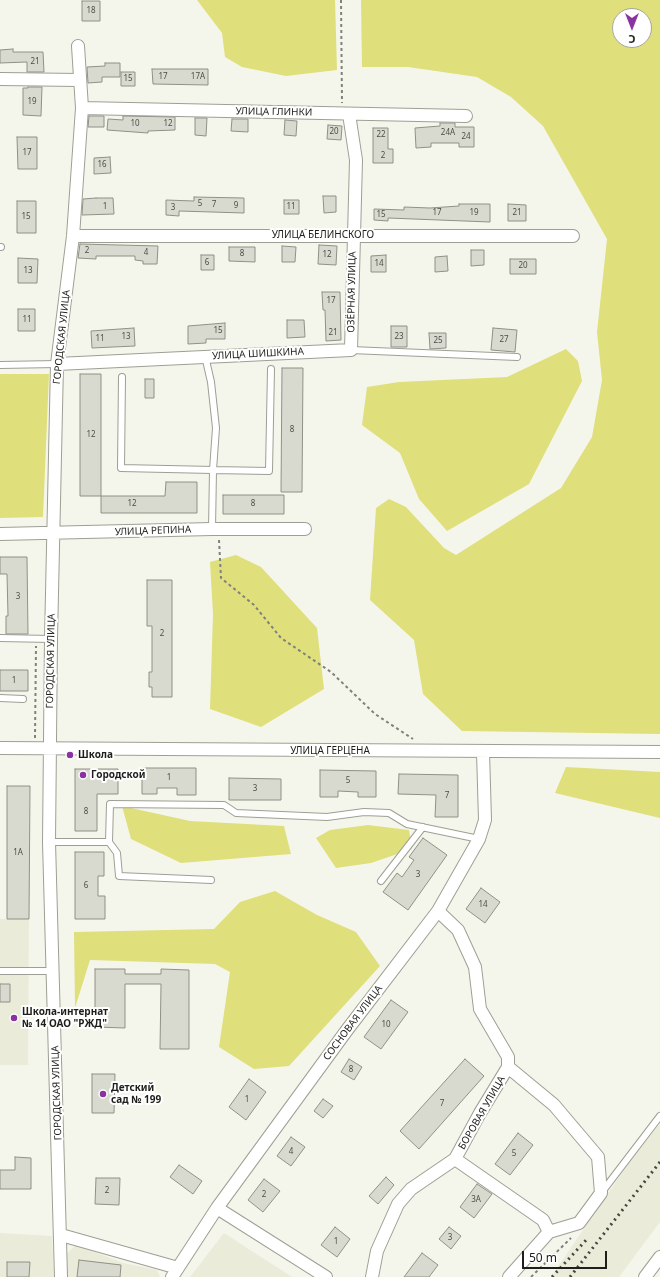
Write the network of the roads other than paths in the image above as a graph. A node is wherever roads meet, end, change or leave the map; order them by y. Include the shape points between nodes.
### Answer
1 (78, 46) dead end
2 (0, 79) edge
3 (80, 80) junction
4 (82, 108) junction
5 (346, 114) junction
6 (466, 116) dead end
7 (353, 235) junction
8 (73, 236) junction
9 (573, 236) dead end
10 (351, 350) junction
11 (205, 356) junction
12 (517, 357) dead end
13 (57, 364) junction
14 (0, 365) edge
15 (271, 369) dead end
16 (122, 377) dead end
17 (213, 470) junction
18 (212, 529) junction
19 (305, 529) dead end
20 (0, 534) edge
21 (54, 534) junction
22 (0, 638) edge
23 (51, 639) junction
24 (0, 698) edge
25 (23, 699) dead end
26 (0, 748) edge
27 (50, 748) junction
28 (483, 752) junction
29 (660, 752) edge
30 (423, 828) junction
31 (478, 839) junction
32 (49, 842) junction
33 (109, 842) junction
34 (211, 880) dead end
35 (381, 881) dead end
36 (438, 911) junction
37 (0, 971) edge
38 (53, 971) junction
39 (508, 1067) junction
40 (660, 1116) edge
41 (455, 1159) junction
42 (601, 1193) junction
43 (217, 1208) junction
44 (549, 1232) junction
45 (61, 1235) junction
46 (660, 1257) edge
47 (175, 1272) edge
48 (61, 1277) edge
49 (326, 1277) edge
50 (372, 1277) edge
51 (509, 1277) edge
52 (645, 1277) edge

1 - 3 street, ГОРОДСКАЯ УЛИЦА
2 - 3 street
3 - 4 street, ГОРОДСКАЯ УЛИЦА
4 - 5 street, УЛИЦА ГЛИНКИ
4 - 8 street, ГОРОДСКАЯ УЛИЦА
5 - 6 street, УЛИЦА ГЛИНКИ
5 - 7 street, ОЗЁРНАЯ УЛИЦА via 356,160
7 - 8 street, УЛИЦА БЕЛИНСКОГО
7 - 9 street, УЛИЦА БЕЛИНСКОГО
7 - 10 street, ОЗЁРНАЯ УЛИЦА
8 - 13 street, ГОРОДСКАЯ УЛИЦА
10 - 11 street, УЛИЦА ШИШКИНА
10 - 12 lane, УЛИЦА ШИШКИНА
11 - 13 street, УЛИЦА ШИШКИНА
11 - 17 lane via 211,382 216,428
13 - 14 lane, УЛИЦА ШИШКИНА
13 - 21 street, ГОРОДСКАЯ УЛИЦА
15 - 17 lane via 269,471
16 - 17 lane via 121,468
17 - 18 lane
18 - 19 street, УЛИЦА РЕПИНА
18 - 21 street, УЛИЦА РЕПИНА
20 - 21 street, УЛИЦА РЕПИНА
21 - 23 street, ГОРОДСКАЯ УЛИЦА
22 - 23 lane
23 - 27 street, ГОРОДСКАЯ УЛИЦА
24 - 25 lane
26 - 27 street, УЛИЦА ГЕРЦЕНА
27 - 28 street, УЛИЦА ГЕРЦЕНА
27 - 32 street, ГОРОДСКАЯ УЛИЦА
28 - 29 street, УЛИЦА ГЕРЦЕНА
28 - 31 street, СОСНОВАЯ УЛИЦА via 485,820
30 - 31 lane
30 - 33 lane via 407,824 389,813 364,812 327,817 236,813 224,805 110,804
30 - 35 lane
31 - 36 street, СОСНОВАЯ УЛИЦА
32 - 33 lane
32 - 38 street, ГОРОДСКАЯ УЛИЦА
33 - 34 lane via 117,853 119,876
36 - 39 street, БОРОВАЯ УЛИЦА via 458,930 476,967 480,1010 508,1057
36 - 43 street, СОСНОВАЯ УЛИЦА
37 - 38 lane
38 - 45 street, ГОРОДСКАЯ УЛИЦА
39 - 41 street, БОРОВАЯ УЛИЦА
39 - 42 street via 554,1105 598,1157
40 - 42 lane
41 - 44 street via 543,1220
41 - 50 street, БОРОВАЯ УЛИЦА via 410,1189 398,1204 377,1251
42 - 44 street via 580,1221
43 - 47 street, СОСНОВАЯ УЛИЦА
43 - 49 street
44 - 51 street
45 - 47 street
45 - 48 street, ГОРОДСКАЯ УЛИЦА
46 - 52 street

